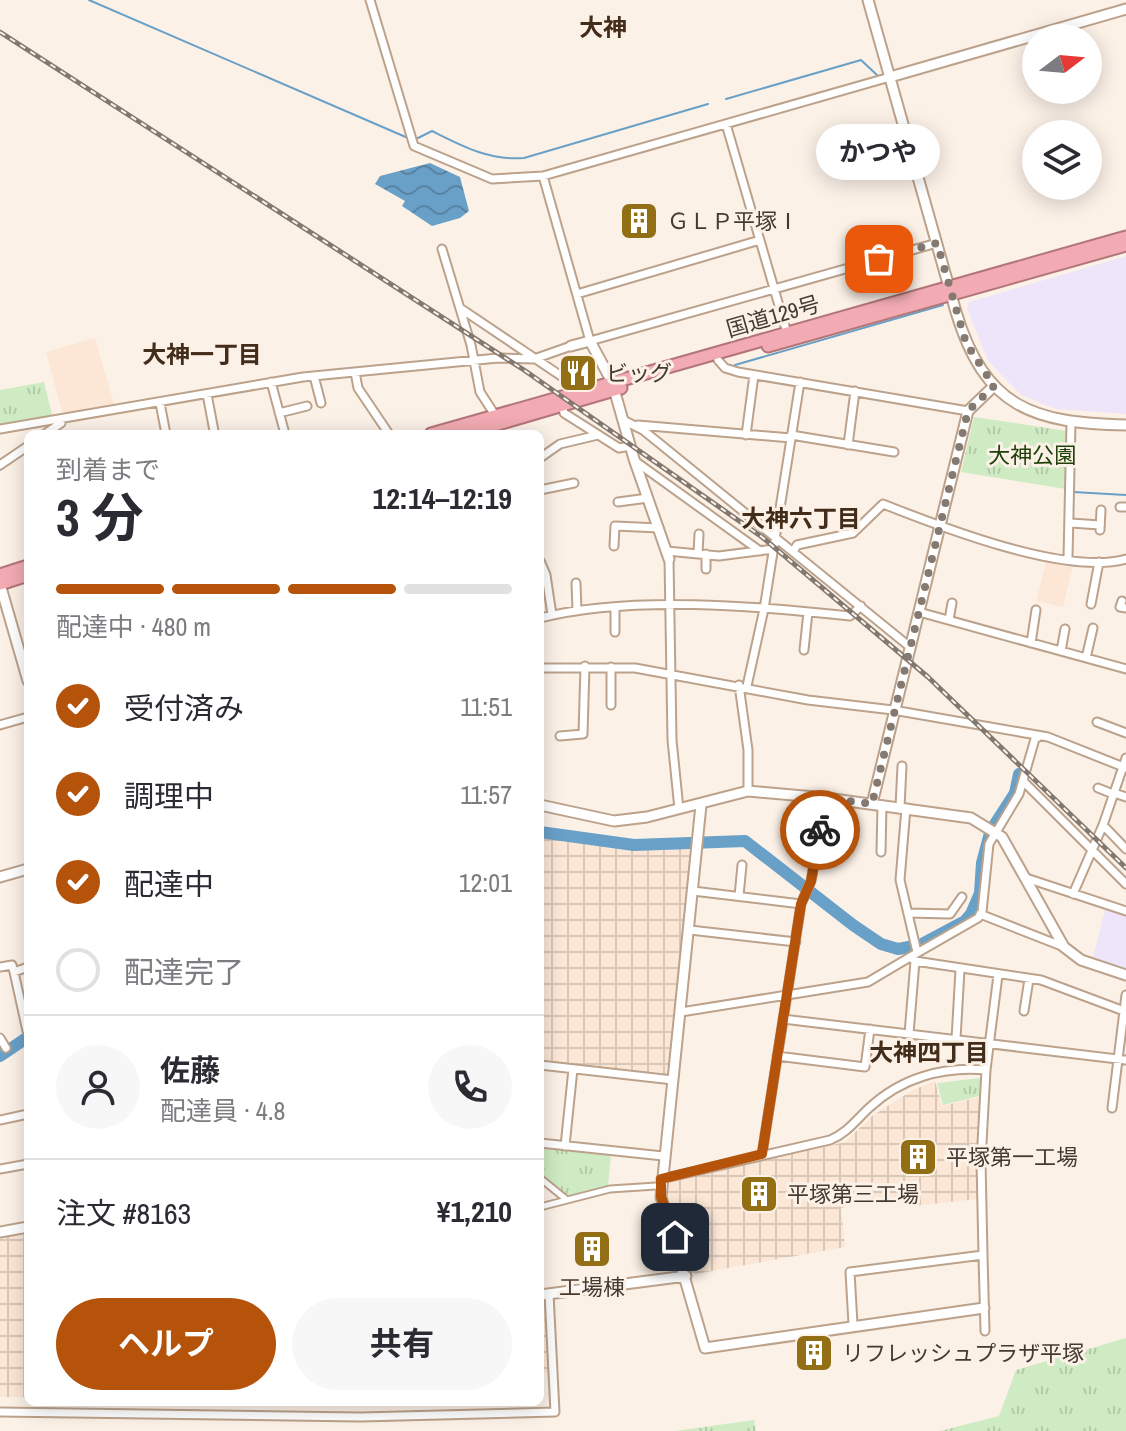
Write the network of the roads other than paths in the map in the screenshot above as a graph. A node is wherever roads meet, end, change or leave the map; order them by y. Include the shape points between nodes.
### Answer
1 (370, 0) edge
2 (868, 0) edge
3 (1126, 9) edge
4 (890, 77) junction
5 (726, 124) junction
6 (543, 176) junction
7 (1126, 237) edge
8 (760, 240) junction
9 (937, 243) junction
10 (1126, 245) edge
11 (442, 249) dead end
12 (774, 289) junction
13 (950, 291) junction
14 (577, 294) junction
15 (460, 308) junction
16 (787, 333) junction
17 (590, 341) junction
18 (571, 346) joint
19 (534, 359) junction
20 (718, 360) junction
21 (474, 361) junction
22 (355, 372) junction
23 (754, 375) junction
24 (314, 376) junction
25 (271, 382) junction
26 (800, 382) junction
27 (613, 386) junction
28 (994, 386) junction
29 (582, 390) junction
30 (855, 391) junction
31 (207, 394) junction
32 (160, 403) junction
33 (321, 403) dead end
34 (562, 405) junction
35 (307, 406) dead end
36 (968, 411) junction
37 (279, 413) junction
38 (61, 420) junction
39 (623, 420) junction
40 (1071, 423) junction
41 (502, 424) edge
42 (635, 425) junction
43 (1126, 425) edge
44 (0, 429) edge
45 (50, 430) edge
46 (64, 430) edge
47 (165, 430) edge
48 (214, 430) edge
49 (284, 430) edge
50 (386, 430) edge
51 (459, 430) edge
52 (479, 430) edge
53 (598, 435) junction
54 (746, 435) junction
55 (791, 437) junction
56 (848, 445) junction
57 (630, 446) junction
58 (24, 449) edge
59 (894, 452) dead end
60 (544, 455) edge
61 (634, 459) junction
62 (0, 465) edge
63 (570, 486) dead end
64 (544, 489) edge
65 (648, 498) junction
66 (618, 502) dead end
67 (1101, 510) dead end
68 (1071, 523) junction
69 (659, 528) junction
70 (939, 528) junction
71 (699, 534) dead end
72 (776, 535) junction
73 (612, 542) dead end
74 (773, 549) junction
75 (794, 550) junction
76 (760, 551) junction
77 (702, 553) junction
78 (668, 555) junction
79 (1068, 558) junction
80 (1126, 559) edge
81 (1099, 562) junction
82 (24, 567) edge
83 (706, 569) dead end
84 (544, 570) edge
85 (0, 575) edge
86 (24, 576) edge
87 (576, 583) dead end
88 (0, 584) edge
89 (1094, 600) dead end
90 (952, 603) dead end
91 (670, 606) junction
92 (861, 606) junction
93 (615, 608) junction
94 (764, 609) junction
95 (1036, 610) dead end
96 (577, 611) junction
97 (808, 612) junction
98 (919, 612) junction
99 (552, 615) junction
100 (544, 617) edge
101 (949, 620) junction
102 (1093, 628) dead end
103 (1065, 629) dead end
104 (615, 632) dead end
105 (1031, 643) junction
106 (910, 647) junction
107 (804, 650) dead end
108 (1061, 651) junction
109 (1086, 658) junction
110 (585, 666) junction
111 (24, 667) edge
112 (611, 667) junction
113 (544, 668) edge
114 (1126, 669) edge
115 (672, 672) junction
116 (743, 686) junction
117 (611, 705) dead end
118 (893, 710) junction
119 (24, 718) edge
120 (0, 725) edge
121 (1100, 725) dead end
122 (1126, 733) edge
123 (1040, 736) junction
124 (565, 737) dead end
125 (1126, 758) edge
126 (902, 766) dead end
127 (1124, 767) edge
128 (1023, 781) junction
129 (1098, 788) dead end
130 (748, 791) junction
131 (1113, 794) junction
132 (1126, 797) edge
133 (826, 798) junction
134 (877, 804) junction
135 (701, 805) junction
136 (544, 806) edge
137 (903, 807) junction
138 (679, 809) junction
139 (1103, 825) junction
140 (995, 830) junction
141 (1126, 849) edge
142 (1092, 850) junction
143 (881, 852) dead end
144 (742, 865) dead end
145 (24, 870) edge
146 (0, 877) edge
147 (1026, 878) junction
148 (1126, 884) edge
149 (693, 891) junction
150 (1073, 894) junction
151 (739, 896) junction
152 (963, 902) dead end
153 (801, 904) junction
154 (1126, 911) edge
155 (908, 913) junction
156 (980, 914) junction
157 (690, 930) junction
158 (796, 942) junction
159 (1064, 947) junction
160 (914, 957) junction
161 (0, 967) edge
162 (24, 968) edge
163 (960, 970) junction
164 (14, 972) junction
165 (998, 975) junction
166 (1126, 975) edge
167 (1029, 979) junction
168 (787, 995) junction
169 (1126, 995) edge
170 (1023, 1006) dead end
171 (1124, 1011) junction
172 (681, 1012) junction
173 (24, 1017) edge
174 (783, 1019) junction
175 (870, 1029) junction
176 (909, 1034) junction
177 (0, 1038) edge
178 (956, 1039) junction
179 (990, 1043) junction
180 (6, 1048) dead end
181 (777, 1056) junction
182 (1122, 1059) edge
183 (544, 1065) edge
184 (573, 1069) junction
185 (986, 1070) junction
186 (673, 1080) junction
187 (1112, 1108) dead end
188 (24, 1115) edge
189 (0, 1120) edge
190 (544, 1143) edge
191 (565, 1146) junction
192 (762, 1154) junction
193 (663, 1156) junction
194 (24, 1165) edge
195 (0, 1169) edge
196 (544, 1181) edge
197 (658, 1182) junction
198 (568, 1200) junction
199 (544, 1206) edge
200 (24, 1228) edge
201 (0, 1232) edge
202 (983, 1255) junction
203 (686, 1276) junction
204 (544, 1294) edge
205 (984, 1308) junction
206 (853, 1324) junction
207 (985, 1331) dead end
208 (146, 1406) edge
209 (0, 1412) edge
210 (146, 1414) junction

1 - 6 street via 414,146 492,179
2 - 4 street
3 - 4 street
4 - 5 street
4 - 9 street
5 - 6 street
5 - 8 street
6 - 14 street
7 - 13 highway, 国道129号
8 - 12 street
8 - 14 street
9 - 12 street
9 - 13 street
10 - 13 highway, 国道129号
11 - 15 street
12 - 16 street
12 - 17 street
13 - 16 highway, 国道129号
13 - 20 highway, 国道129号
13 - 28 street via 966,343
14 - 17 street
15 - 19 street
15 - 21 street
16 - 27 highway, 国道129号
17 - 18 street
17 - 27 street
18 - 19 street
19 - 21 street
19 - 29 street
20 - 23 street via 725,368
20 - 27 highway, 国道129号
21 - 22 street
21 - 41 street via 480,392
22 - 24 street
22 - 50 street via 358,388
23 - 26 street
23 - 54 street
24 - 25 street
24 - 33 street
25 - 31 street
25 - 37 street
26 - 30 street
26 - 55 street
27 - 29 highway, 国道129号
27 - 34 highway, 国道129号
27 - 39 street
28 - 36 street
28 - 40 street via 1032,412
29 - 41 highway, 国道129号
30 - 36 street
30 - 56 street
31 - 32 street
31 - 48 street
32 - 38 street
32 - 47 street
34 - 41 highway, 国道129号
34 - 53 street via 564,413
35 - 37 street
36 - 70 street
37 - 49 street
38 - 44 street
38 - 45 street
38 - 46 street
39 - 42 street
39 - 57 street
40 - 43 street
40 - 68 street
41 - 51 highway, 国道129号
41 - 52 highway, 国道129号
42 - 54 street
42 - 72 street
53 - 57 street via 619,448
53 - 60 street via 560,444
54 - 55 street
55 - 56 street
55 - 72 street
56 - 59 street
57 - 61 street
58 - 62 street
61 - 65 street
61 - 76 street
63 - 64 street
65 - 66 street
65 - 69 street
67 - 68 street via 1100,528
68 - 79 street
69 - 73 street via 615,526
69 - 78 street
70 - 75 street via 883,504 853,533
70 - 79 street via 1007,549
70 - 98 street
71 - 77 street
72 - 74 street
72 - 75 street
74 - 76 street
74 - 94 street
75 - 92 street
76 - 77 street
77 - 78 street
77 - 83 street
78 - 91 street
79 - 81 street
80 - 81 street
81 - 89 street
82 - 85 highway
84 - 99 street
86 - 88 highway
87 - 96 street
88 - 111 street
90 - 101 street
91 - 93 street
91 - 94 street
91 - 115 street
92 - 97 street via 850,616
92 - 106 street
93 - 96 street
93 - 104 street
94 - 97 street
94 - 116 street
95 - 105 street
96 - 99 street
97 - 107 street
98 - 101 street
98 - 106 street
99 - 100 street
101 - 105 street
102 - 109 street
103 - 108 street
105 - 108 street
106 - 118 street
108 - 109 street
109 - 114 street
110 - 112 street
110 - 113 street
110 - 124 street via 583,734
112 - 115 street
112 - 117 street
115 - 116 street
115 - 138 street
116 - 118 street
116 - 130 street
118 - 123 street
118 - 134 street
119 - 120 street
121 - 122 street
123 - 127 street
123 - 128 street
125 - 127 street
126 - 137 street
127 - 131 street
128 - 140 street
128 - 142 street
129 - 131 street
130 - 133 street
130 - 135 street
131 - 132 street
131 - 139 street
133 - 134 street
133 - 153 street via 811,881
134 - 137 street
134 - 143 street
135 - 138 street
135 - 149 street
136 - 138 street via 614,821
137 - 140 street via 971,818
137 - 155 street via 900,880
139 - 141 street
139 - 142 street
140 - 147 street
140 - 156 street via 984,860
142 - 148 street
142 - 150 street
144 - 151 street
145 - 146 street
147 - 150 street
147 - 159 street
149 - 151 street
149 - 157 street
150 - 154 street
151 - 153 street
152 - 155 street via 950,914
153 - 158 street
155 - 160 street
156 - 159 street
156 - 160 street
157 - 158 street
157 - 172 street
158 - 168 street
159 - 166 street via 1081,960
160 - 163 street
160 - 168 street via 868,982
160 - 176 street
161 - 164 street via 12,965
162 - 164 street
163 - 165 street
163 - 178 street
164 - 173 street
165 - 167 street
165 - 179 street
167 - 170 street
167 - 171 street
168 - 172 street
168 - 174 street
169 - 171 street
171 - 182 street
172 - 186 street
174 - 175 street
174 - 181 street
175 - 176 street
175 - 181 street via 865,1067
176 - 178 street
177 - 180 street
178 - 179 street
179 - 182 street
179 - 185 street
181 - 192 street
182 - 187 street
183 - 184 street
184 - 186 street
184 - 191 street
185 - 192 street via 958,1067 914,1079 870,1106 843,1135
185 - 202 street
186 - 193 street
188 - 189 street
190 - 191 street
191 - 193 street
192 - 197 street
193 - 197 street
194 - 195 street
196 - 198 street
197 - 198 street
197 - 203 street
198 - 199 street
200 - 201 street
202 - 205 street
202 - 206 street via 850,1272
203 - 204 street
203 - 206 street via 706,1353
204 - 210 street via 555,1412 410,1417
205 - 206 street
205 - 207 street
208 - 210 street
209 - 210 street

